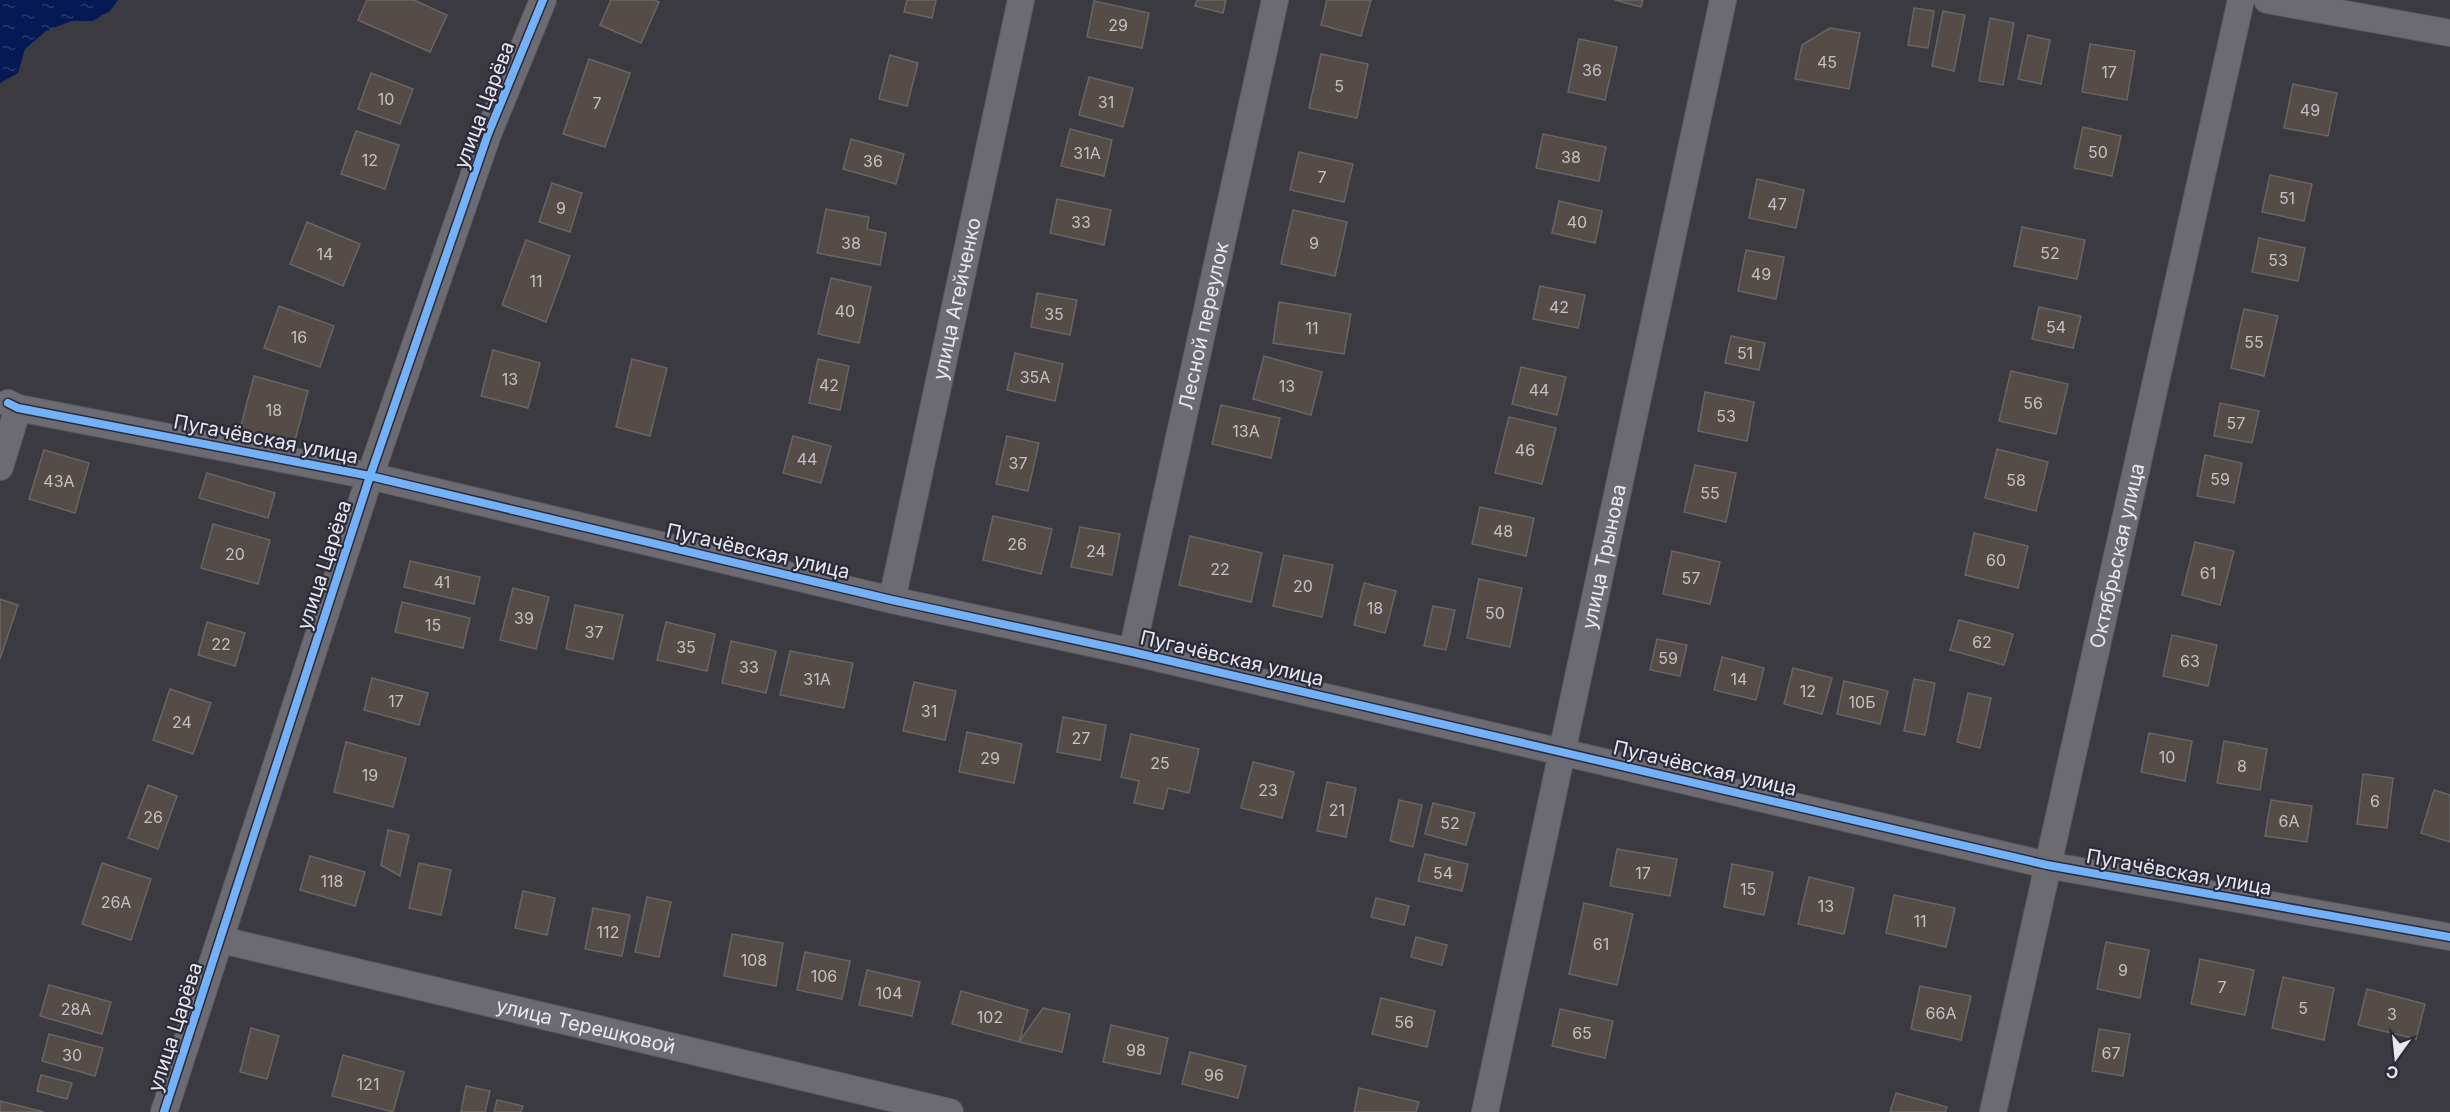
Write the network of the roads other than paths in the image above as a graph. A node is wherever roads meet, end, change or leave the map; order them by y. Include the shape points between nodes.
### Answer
1 (543, 0) edge
2 (1021, 0) edge
3 (1275, 0) edge
4 (1723, 0) edge
5 (2241, 0) edge
6 (2267, 0) edge
7 (2450, 33) edge
8 (0, 467) edge
9 (370, 476) junction
10 (892, 600) junction
11 (1132, 652) junction
12 (1563, 751) junction
13 (2047, 865) junction
14 (2450, 937) edge
15 (222, 940) junction
16 (164, 1112) edge
17 (950, 1112) edge
18 (1485, 1112) edge
19 (1993, 1112) edge

1 - 9 street, улица Царёва via 488,134
2 - 10 street, улица Агейченко
3 - 11 street, Лесной переулок
4 - 12 street, улица Трынова
5 - 13 street, Октябрьская улица
6 - 7 street
8 - 9 street, Пугачёвская улица via 13,406
9 - 10 street, Пугачёвская улица
9 - 15 street, улица Царёва
10 - 11 street, Пугачёвская улица
11 - 12 street, Пугачёвская улица
12 - 13 street, Пугачёвская улица
12 - 18 street, улица Трынова
13 - 14 street, Пугачёвская улица
13 - 19 street, Октябрьская улица
15 - 16 street, улица Царёва
15 - 17 street, улица Терешковой

